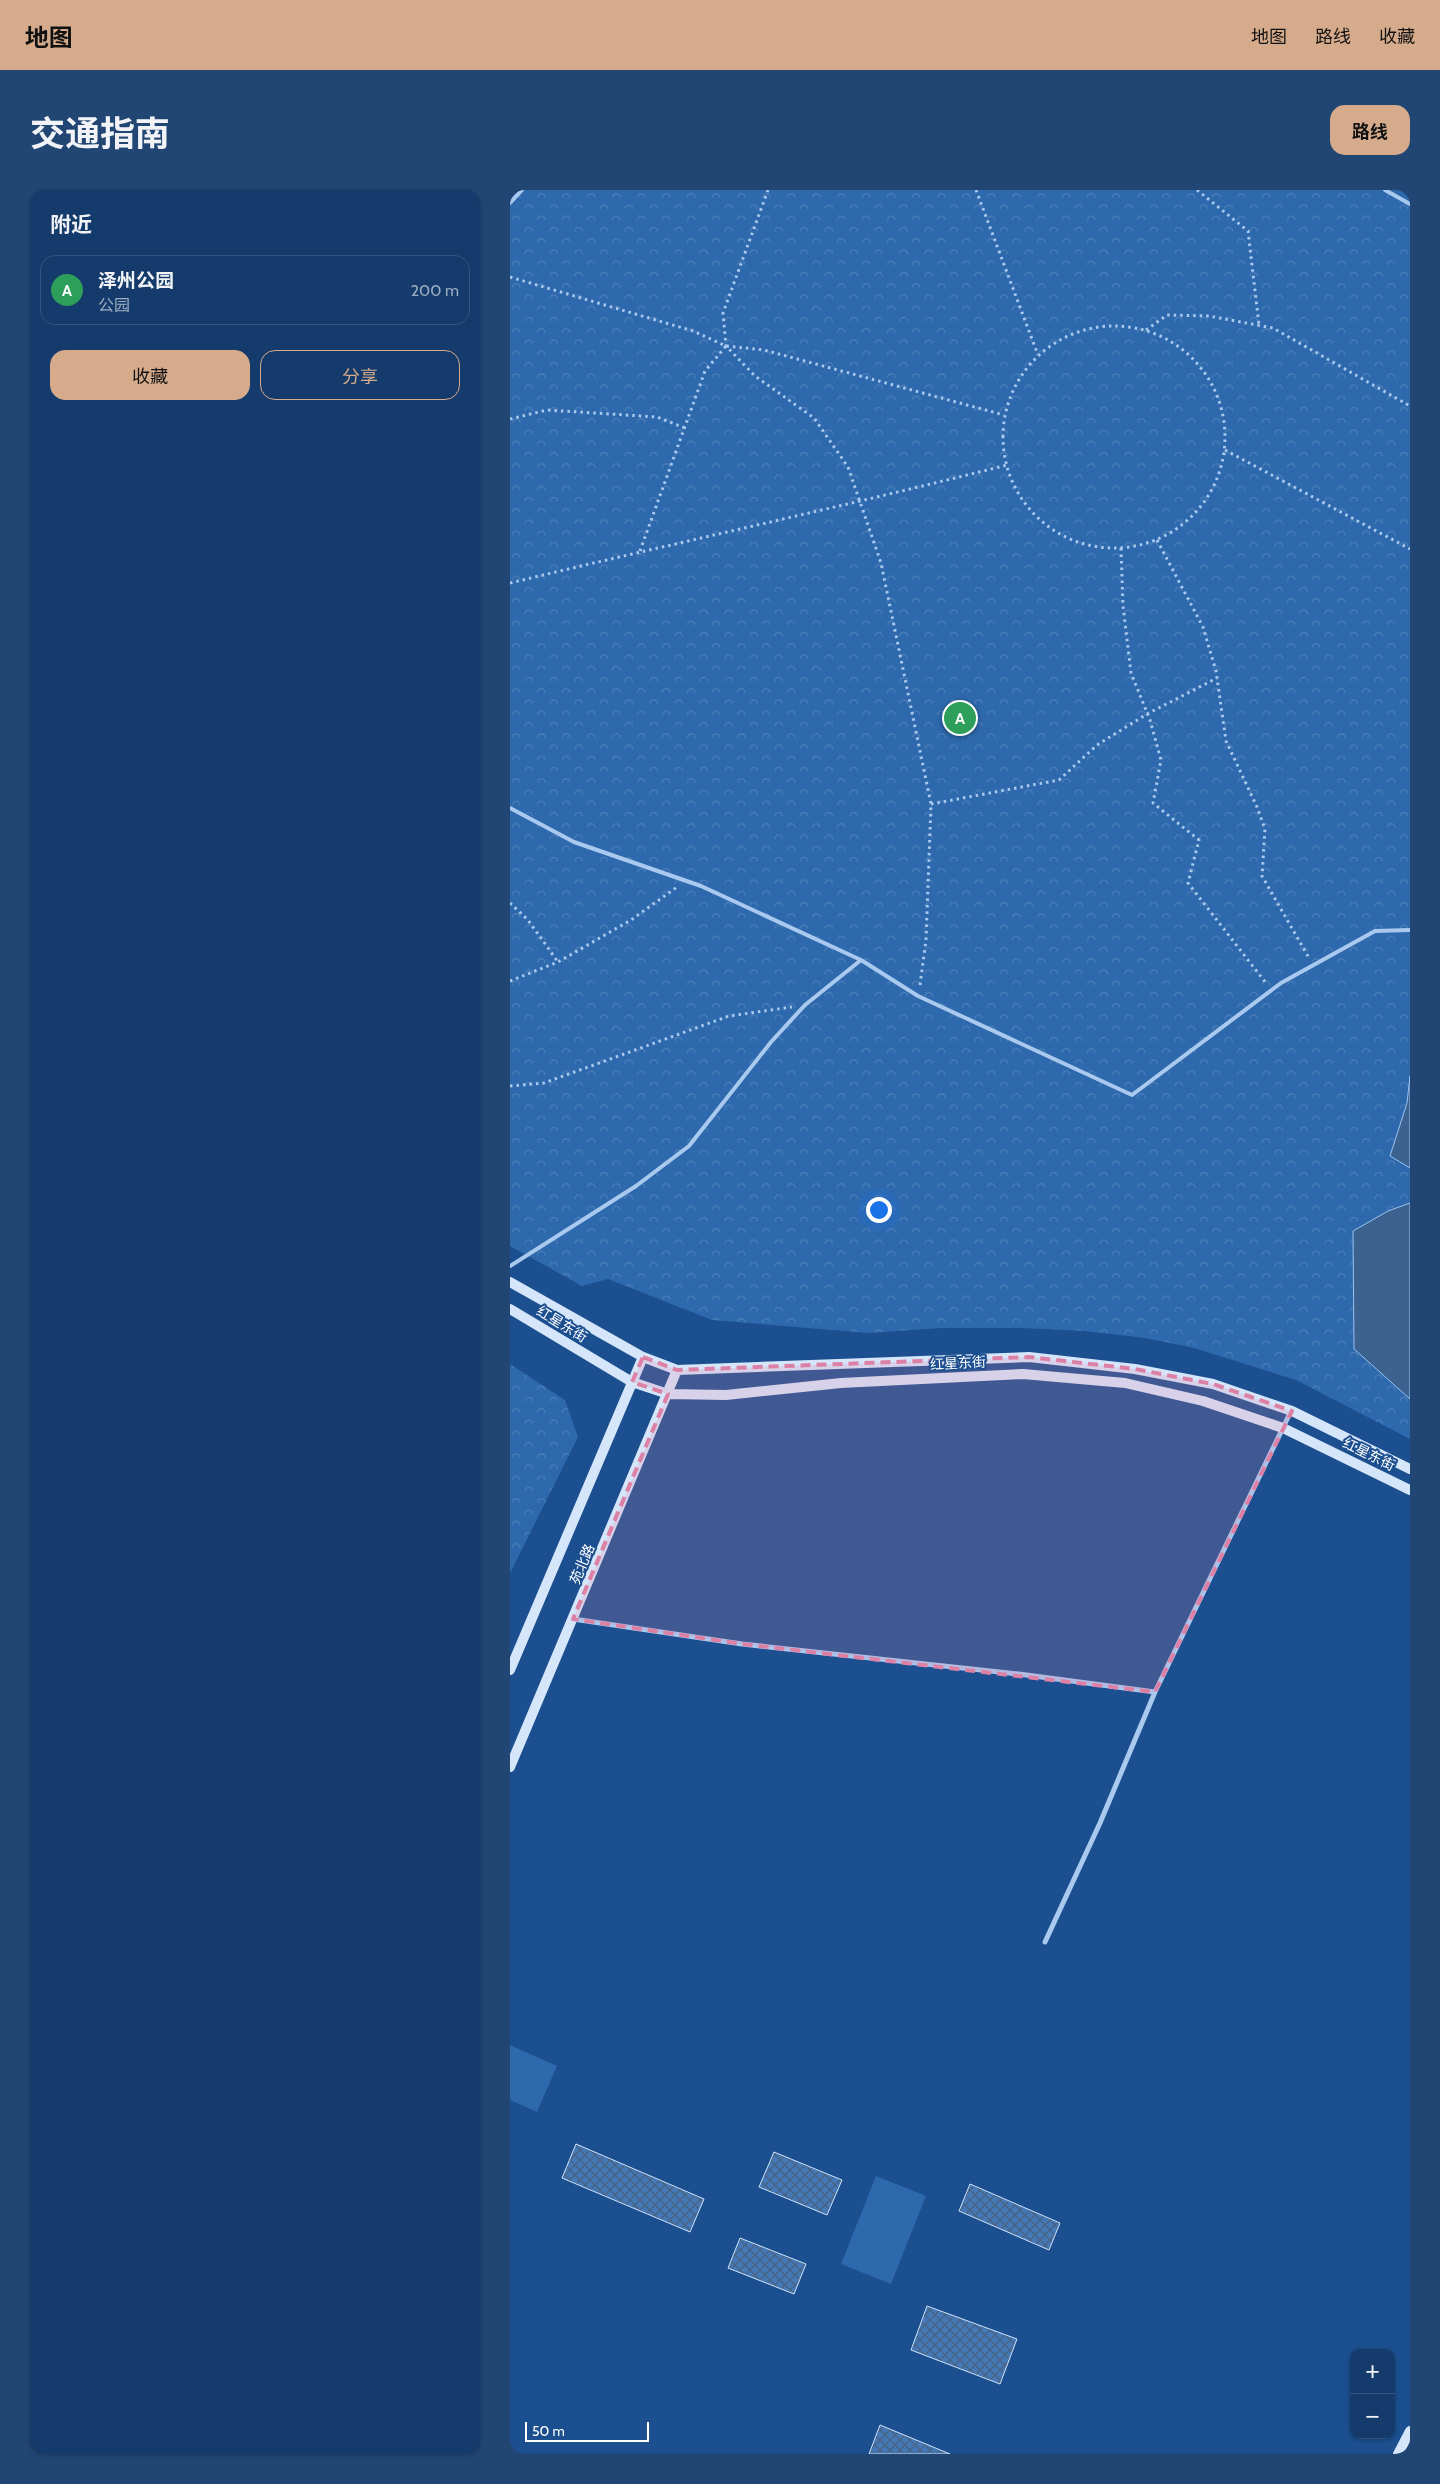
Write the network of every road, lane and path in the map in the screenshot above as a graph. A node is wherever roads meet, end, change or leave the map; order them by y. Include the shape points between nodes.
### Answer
1 (522, 190) edge
2 (768, 190) edge
3 (976, 190) edge
4 (1197, 190) edge
5 (1385, 190) edge
6 (510, 203) edge
7 (1410, 204) edge
8 (510, 276) edge
9 (1259, 325) junction
10 (1146, 331) junction
11 (726, 346) junction
12 (1038, 355) junction
13 (1410, 406) edge
14 (1004, 415) junction
15 (510, 419) edge
16 (685, 428) junction
17 (1225, 450) junction
18 (1007, 465) junction
19 (860, 503) junction
20 (1157, 540) junction
21 (1121, 548) junction
22 (1410, 550) edge
23 (640, 552) junction
24 (510, 583) edge
25 (1217, 678) junction
26 (1147, 714) junction
27 (931, 804) junction
28 (510, 808) edge
29 (686, 881) junction
30 (510, 903) edge
31 (1410, 930) edge
32 (861, 960) junction
33 (558, 962) junction
34 (1313, 966) junction
35 (510, 981) edge
36 (1272, 990) junction
37 (918, 996) junction
38 (805, 1005) junction
39 (510, 1086) edge
40 (510, 1266) edge
41 (510, 1282) edge
42 (510, 1309) edge
43 (643, 1357) junction
44 (677, 1370) junction
45 (632, 1382) junction
46 (668, 1394) junction
47 (1292, 1411) junction
48 (1283, 1428) junction
49 (1410, 1469) edge
50 (1410, 1490) edge
51 (573, 1619) junction
52 (510, 1670) edge
53 (1155, 1692) junction
54 (510, 1767) edge
55 (1045, 1942) dead end
56 (1410, 2431) edge
57 (1398, 2454) edge

1 - 6 lane
2 - 11 path via 723,313
3 - 12 path
4 - 9 path via 1248,231
5 - 7 lane
8 - 11 path via 693,331
9 - 10 path via 1209,316 1167,315
9 - 13 path via 1273,328
10 - 12 path via 1136,327 1101,326 1067,335
10 - 17 path via 1170,340 1197,362 1217,391 1226,425
11 - 14 path via 764,350
11 - 16 path via 705,371
11 - 19 path via 755,376 814,418 848,467
12 - 14 path via 1016,382
14 - 18 path via 1003,454
15 - 16 path via 547,410 657,417
16 - 23 path
17 - 20 path via 1210,496 1184,525
17 - 22 path
18 - 19 path
18 - 21 path via 1016,491 1040,521 1073,542
19 - 23 path
19 - 27 path via 881,563
20 - 21 path
20 - 25 path via 1203,627
21 - 26 path via 1123,606 1131,673
23 - 24 path
25 - 26 path
25 - 34 path via 1226,741 1265,829 1262,876
26 - 27 path via 1097,745 1059,780
26 - 36 path via 1161,760 1153,803 1199,840 1188,882
27 - 37 path via 926,940
28 - 29 lane via 574,842
29 - 32 lane
29 - 33 path via 631,920
30 - 33 path via 528,920
31 - 34 lane via 1375,932
32 - 37 lane
32 - 38 lane
33 - 35 path
34 - 36 lane
36 - 37 lane via 1132,1095
38 - 39 path via 729,1016 544,1083
38 - 40 lane via 771,1042 689,1146 636,1186
41 - 43 main road, 红星东街
42 - 45 main road, 红星东街
43 - 44 main road, 红星东街
43 - 45 main road, 苑北路
44 - 46 main road, 苑北路
44 - 47 main road, 红星东街 via 1029,1357 1135,1369 1203,1382
45 - 46 main road, 红星东街
45 - 52 main road, 苑北路
46 - 48 main road, 红星东街 via 726,1395 841,1383 1023,1374 1125,1383 1203,1401
46 - 51 main road, 苑北路
47 - 48 street
47 - 49 main road, 红星东街
48 - 50 main road, 红星东街
48 - 53 street
51 - 53 street via 742,1644
51 - 54 main road, 苑北路
53 - 55 street
56 - 57 main road

